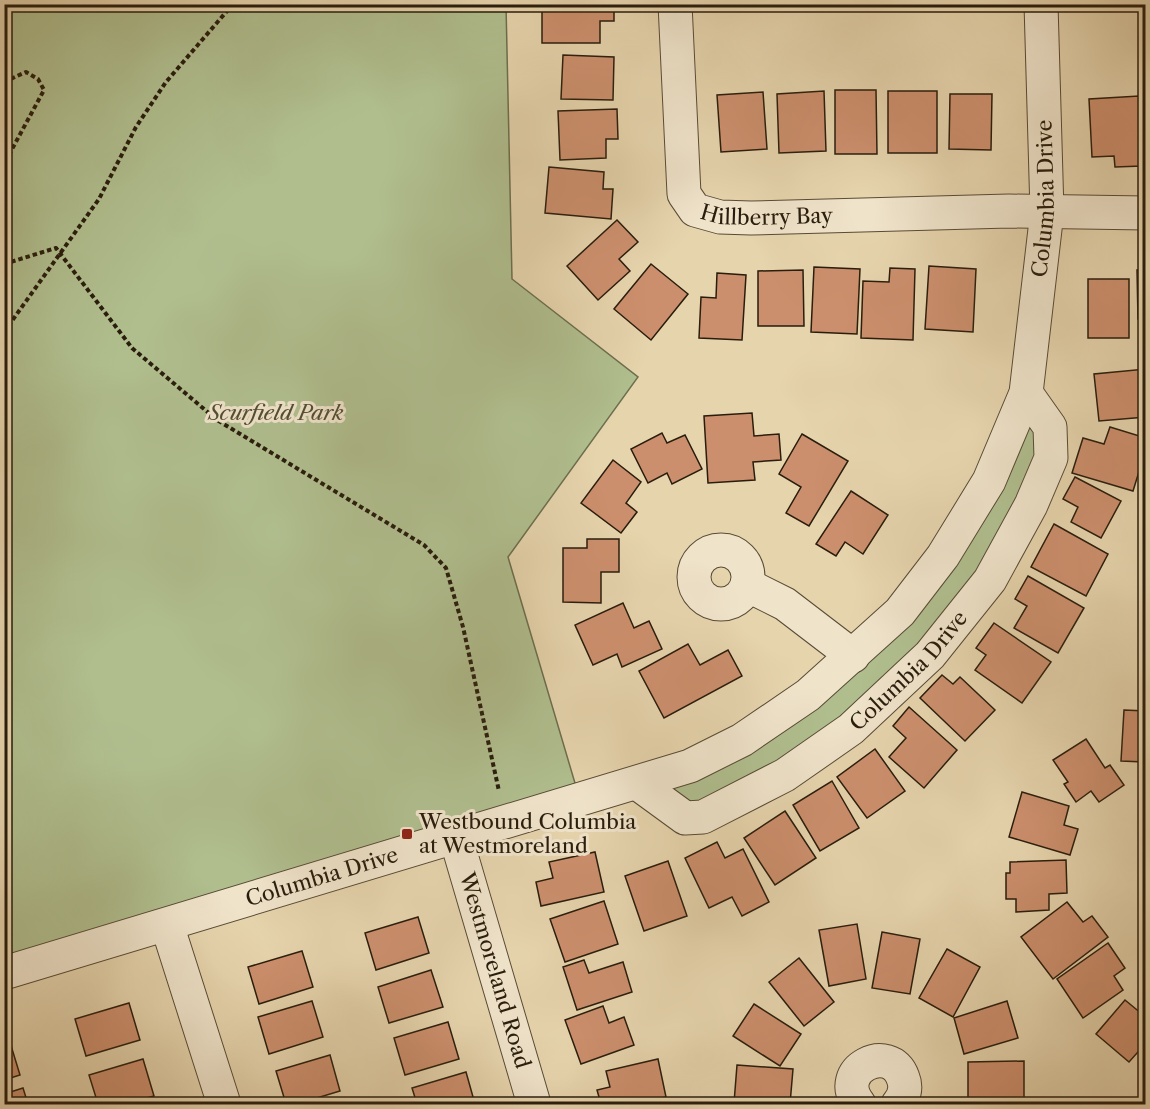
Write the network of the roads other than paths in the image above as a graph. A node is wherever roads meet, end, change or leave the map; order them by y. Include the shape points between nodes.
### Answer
1 (675, 4) edge
2 (1041, 4) edge
3 (1047, 212) junction
4 (1146, 213) edge
5 (1026, 393) junction
6 (747, 585) dead end
7 (853, 656) junction
8 (637, 783) junction
9 (456, 838) junction
10 (166, 925) junction
11 (4, 973) edge
12 (224, 1104) edge
13 (534, 1104) edge
14 (859, 1104) edge
15 (898, 1104) edge

1 - 3 street, Hillberry Bay via 680,160 684,194 695,210 720,217 751,218
2 - 3 street, Columbia Drive
3 - 4 street, Hillberry Bay
3 - 5 street, Columbia Drive
5 - 7 street, Columbia Drive via 989,481 943,556 900,612
5 - 8 street, Columbia Drive via 1050,427 1051,458 1031,505 990,580 930,655 851,729 785,775 703,817 685,818
6 - 7 street via 785,604
7 - 8 street, Columbia Drive via 808,695 742,740 690,766
8 - 9 street, Columbia Drive
9 - 10 street, Columbia Drive
9 - 13 street, Westmoreland Road
10 - 11 street, Columbia Drive
10 - 12 street
14 - 15 street via 853,1094 854,1076 876,1060 888,1062 902,1074 905,1091

